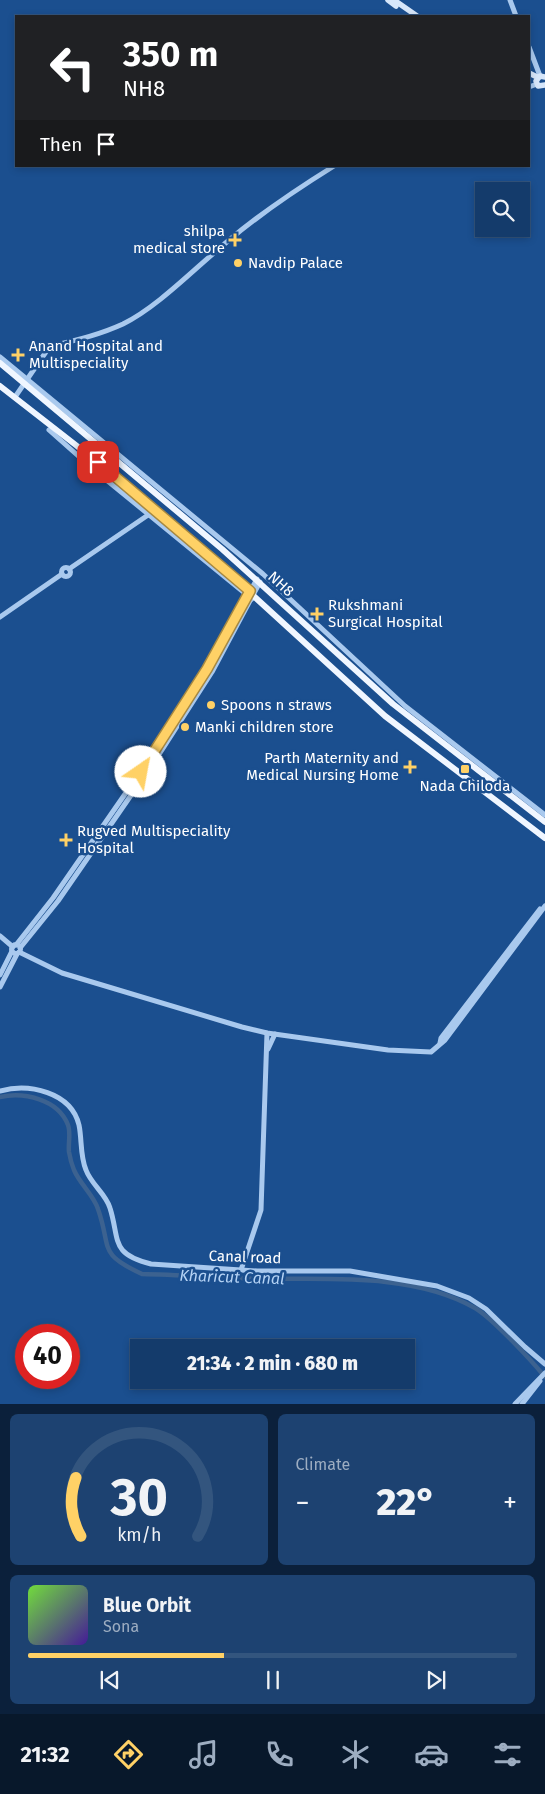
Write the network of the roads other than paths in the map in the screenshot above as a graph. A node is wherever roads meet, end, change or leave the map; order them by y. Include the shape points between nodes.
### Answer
1 (388, 0) edge
2 (394, 0) edge
3 (510, 0) edge
4 (409, 15) edge
5 (416, 15) edge
6 (516, 15) edge
7 (530, 50) edge
8 (539, 79) edge
9 (545, 87) edge
10 (332, 167) edge
11 (0, 356) edge
12 (0, 364) edge
13 (25, 381) junction
14 (0, 386) edge
15 (15, 398) junction
16 (49, 430) dead end
17 (152, 512) junction
18 (258, 581) junction
19 (251, 595) junction
20 (0, 617) edge
21 (545, 815) edge
22 (545, 822) edge
23 (545, 838) edge
24 (545, 906) edge
25 (0, 936) edge
26 (16, 950) junction
27 (0, 974) edge
28 (0, 987) edge
29 (267, 1032) junction
30 (275, 1034) junction
31 (267, 1052) junction
32 (0, 1091) edge
33 (241, 1270) junction
34 (545, 1364) edge
35 (545, 1372) edge
36 (545, 1377) edge
37 (538, 1380) junction
38 (516, 1404) edge
39 (522, 1404) edge

1 - 4 main road
2 - 5 main road
3 - 6 street
7 - 8 street
8 - 9 main road
10 - 13 street via 282,200 166,294 124,323 84,339 50,346
11 - 13 street
12 - 13 main road, NH8
13 - 15 street
13 - 18 main road, NH8
13 - 21 street via 263,574 405,706
14 - 15 main road, NH8
15 - 17 main road, NH8
16 - 17 street
17 - 19 main road, NH8
17 - 20 street via 69,570 68,576 62,574
18 - 19 street
18 - 22 main road, NH8 via 393,704
19 - 23 main road, NH8 via 392,725
19 - 26 street via 209,671 145,771 58,901
24 - 30 street via 431,1052 388,1050
25 - 26 street
26 - 27 street
26 - 28 street
26 - 29 street via 78,978
29 - 30 street
29 - 31 street
30 - 31 street
31 - 33 street via 261,1210
32 - 33 street, Canal road via 25,1087 54,1096 74,1111 86,1172 109,1204 118,1244 130,1257 151,1264
33 - 34 street, Canal road via 350,1271 438,1286 469,1298 486,1309
35 - 37 street
36 - 37 street
37 - 38 street
37 - 39 street

